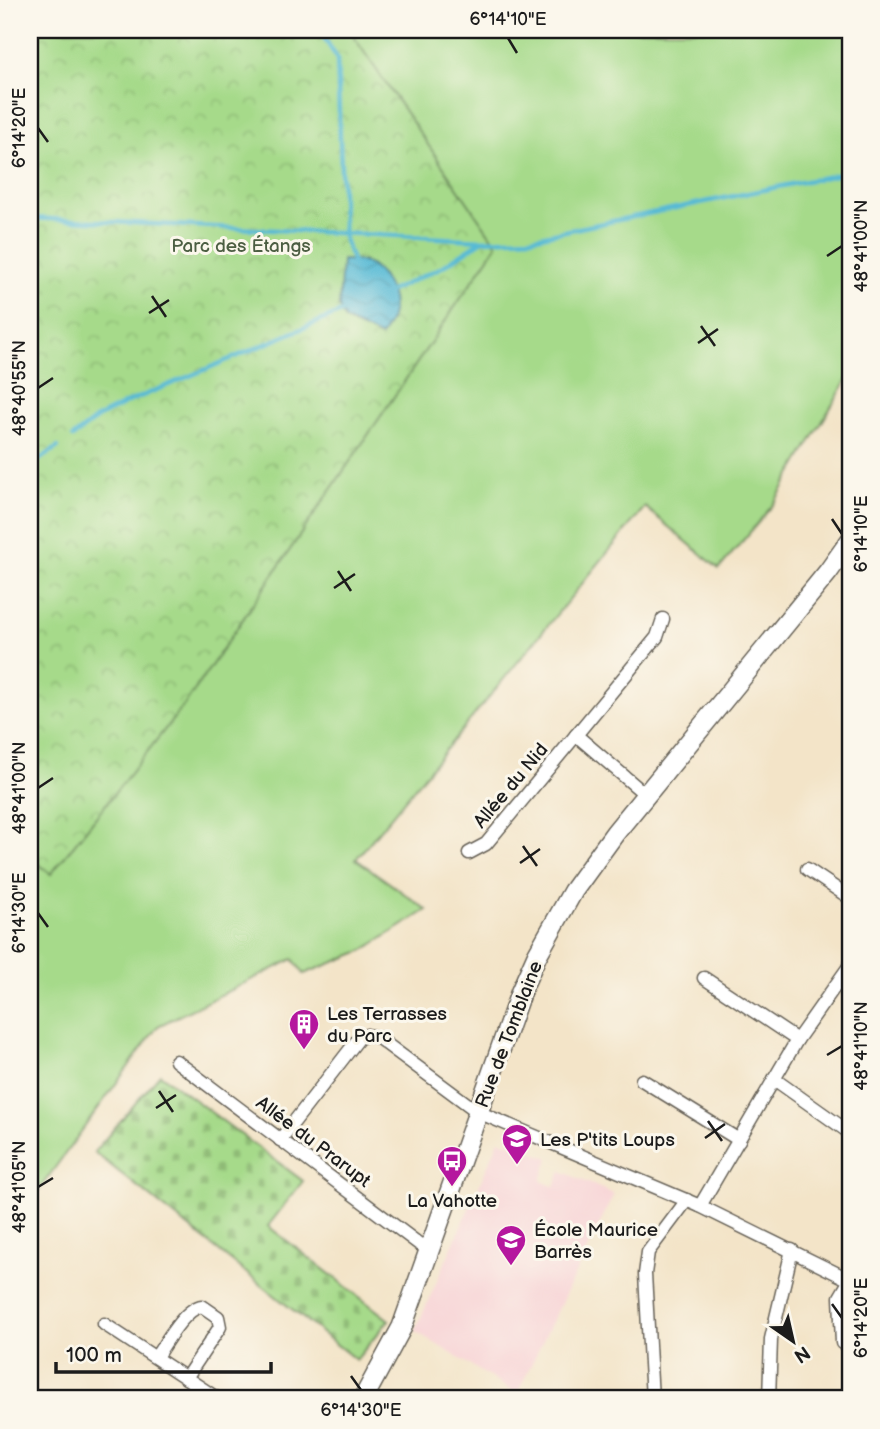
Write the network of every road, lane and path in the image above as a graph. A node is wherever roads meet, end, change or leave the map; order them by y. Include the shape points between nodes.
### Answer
1 (850, 543) edge
2 (663, 619) dead end
3 (576, 735) junction
4 (646, 795) junction
5 (469, 853) dead end
6 (807, 869) dead end
7 (850, 898) edge
8 (850, 966) edge
9 (704, 978) dead end
10 (797, 1040) junction
11 (176, 1061) dead end
12 (774, 1079) junction
13 (642, 1080) dead end
14 (478, 1112) junction
15 (850, 1133) edge
16 (279, 1140) junction
17 (739, 1140) junction
18 (694, 1203) junction
19 (430, 1250) junction
20 (792, 1250) junction
21 (850, 1280) edge
22 (104, 1324) dead end
23 (842, 1343) dead end
24 (156, 1357) junction
25 (186, 1378) junction
26 (218, 1399) edge
27 (363, 1399) edge
28 (652, 1399) edge
29 (769, 1399) edge

1 - 4 main road, Rue de Tomblaine
2 - 3 street, Allée du Nid via 657,637
3 - 4 street
3 - 5 street, Allée du Nid via 486,844
4 - 14 main road, Rue de Tomblaine via 585,874 547,936 520,991
6 - 7 street
8 - 10 street
9 - 10 street
10 - 12 street
11 - 16 street, Allée du Prarupt
12 - 15 street
12 - 17 street
13 - 17 street
14 - 16 street via 377,1037 368,1035 359,1038
14 - 18 street
14 - 19 main road, Rue de Tomblaine
16 - 19 street, Allée du Prarupt
17 - 18 street
18 - 20 street
18 - 28 street via 648,1252 645,1273
19 - 27 main road, Rue de Tomblaine via 402,1327
20 - 21 street
20 - 29 street via 771,1339
21 - 23 street via 841,1297
22 - 24 street
24 - 25 street
24 - 25 street via 194,1307 202,1306 218,1317 220,1327
25 - 26 street

